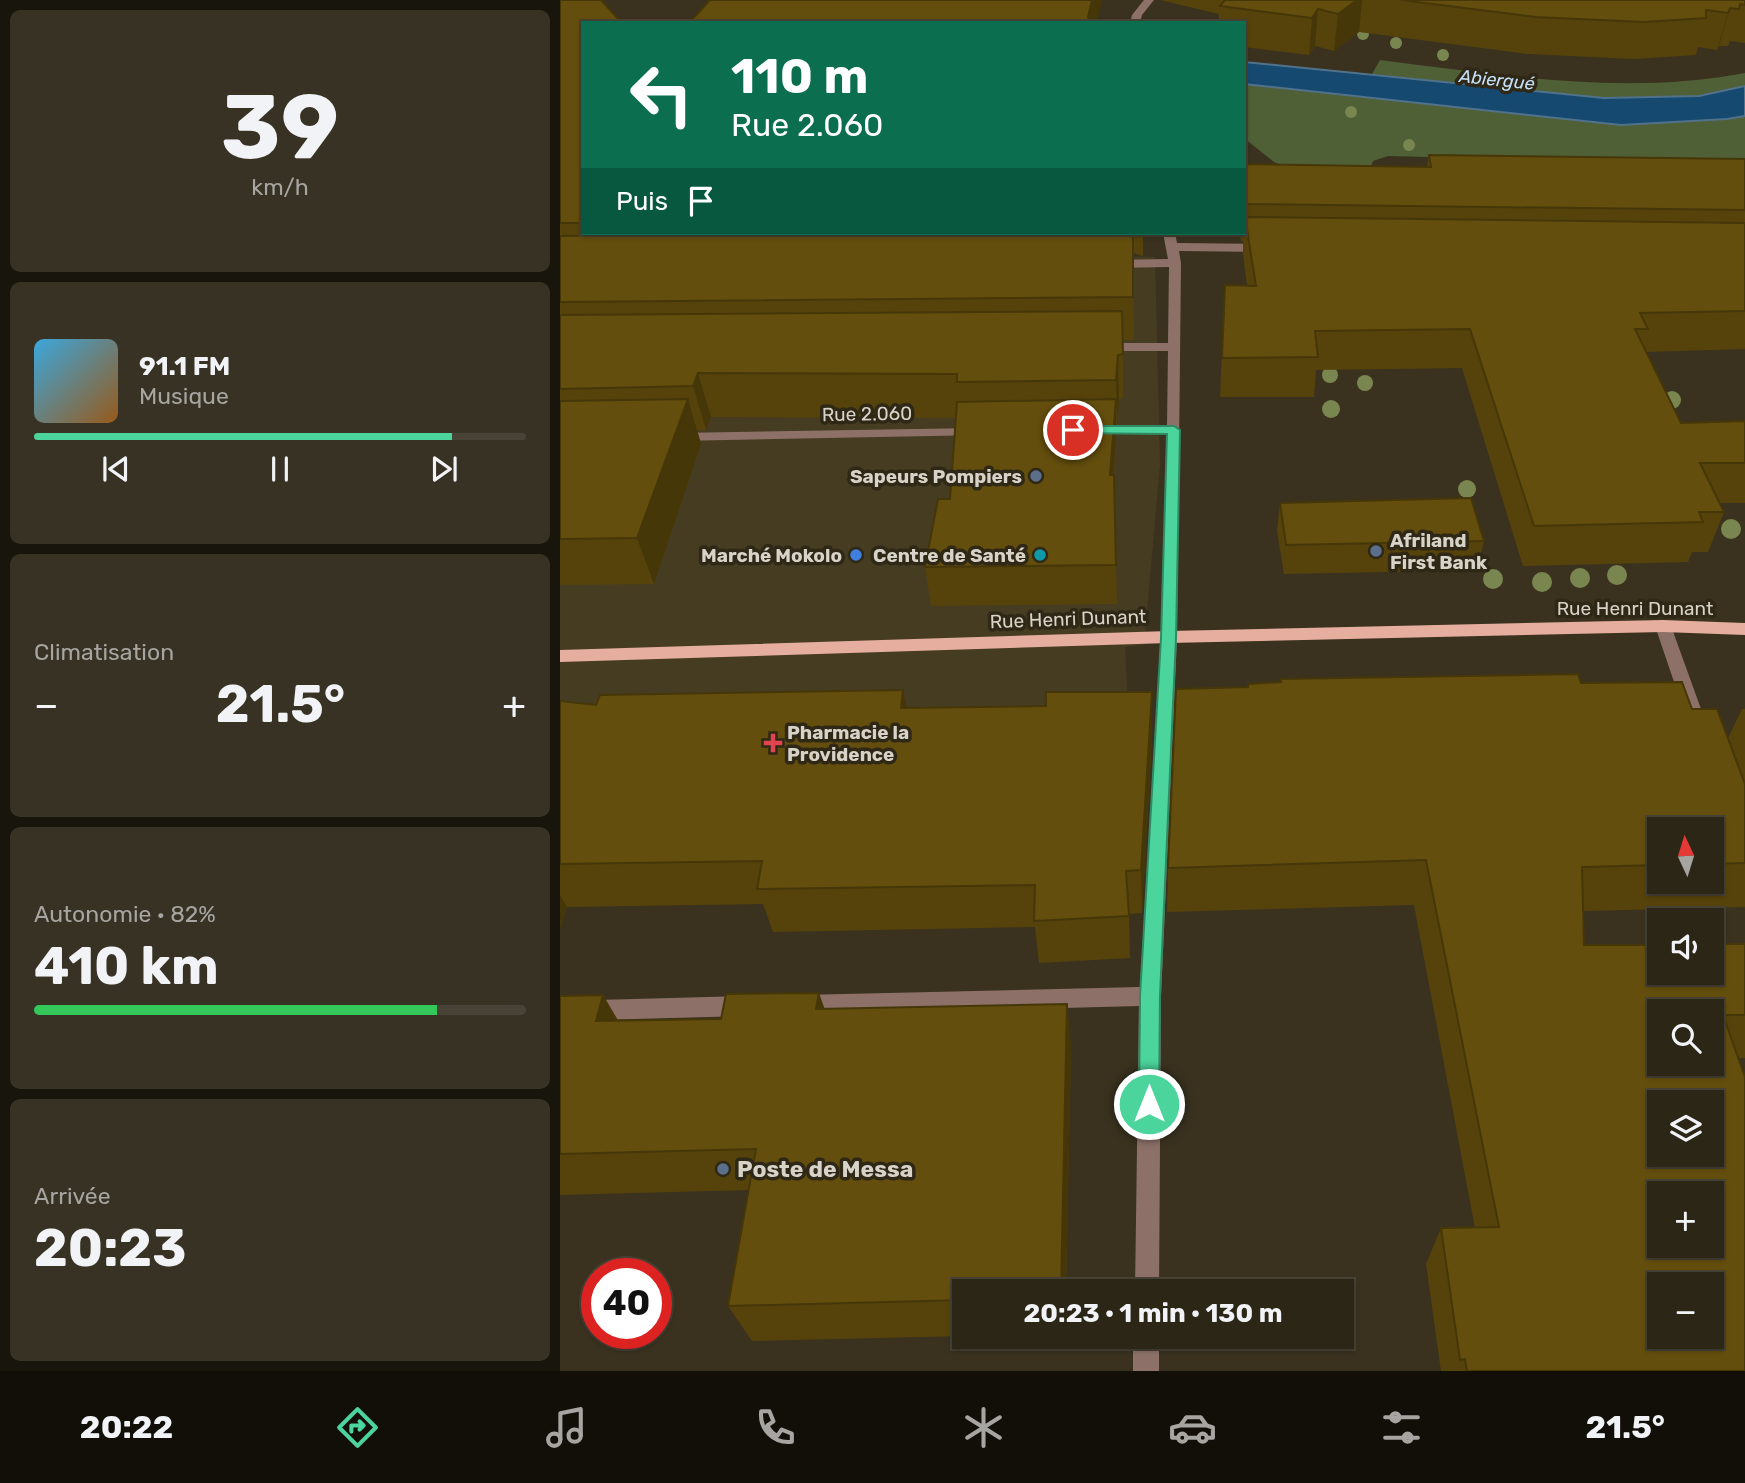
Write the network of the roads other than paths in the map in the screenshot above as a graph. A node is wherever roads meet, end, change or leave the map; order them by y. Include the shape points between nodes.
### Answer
1 (1149, 0) edge
2 (1136, 21) edge
3 (1172, 248) edge
4 (1280, 248) edge
5 (1105, 264) edge
6 (1174, 347) junction
7 (1090, 348) edge
8 (1072, 430) edge
9 (1174, 430) junction
10 (989, 432) edge
11 (657, 437) edge
12 (1663, 626) junction
13 (1745, 629) edge
14 (1169, 638) junction
15 (560, 656) edge
16 (1700, 731) edge
17 (1150, 996) junction
18 (560, 1011) edge
19 (1147, 1279) edge
20 (1146, 1349) edge
21 (1146, 1371) edge

1 - 2 street
3 - 4 street
3 - 5 street
3 - 6 street
6 - 7 street
6 - 9 street
8 - 9 street
9 - 14 street
10 - 11 street, Rue 2.060
12 - 13 main road, Rue Henri Dunant
12 - 14 main road, Rue Henri Dunant
12 - 16 street
14 - 15 main road, Rue Henri Dunant
14 - 17 street
17 - 18 street
17 - 19 street
20 - 21 street

